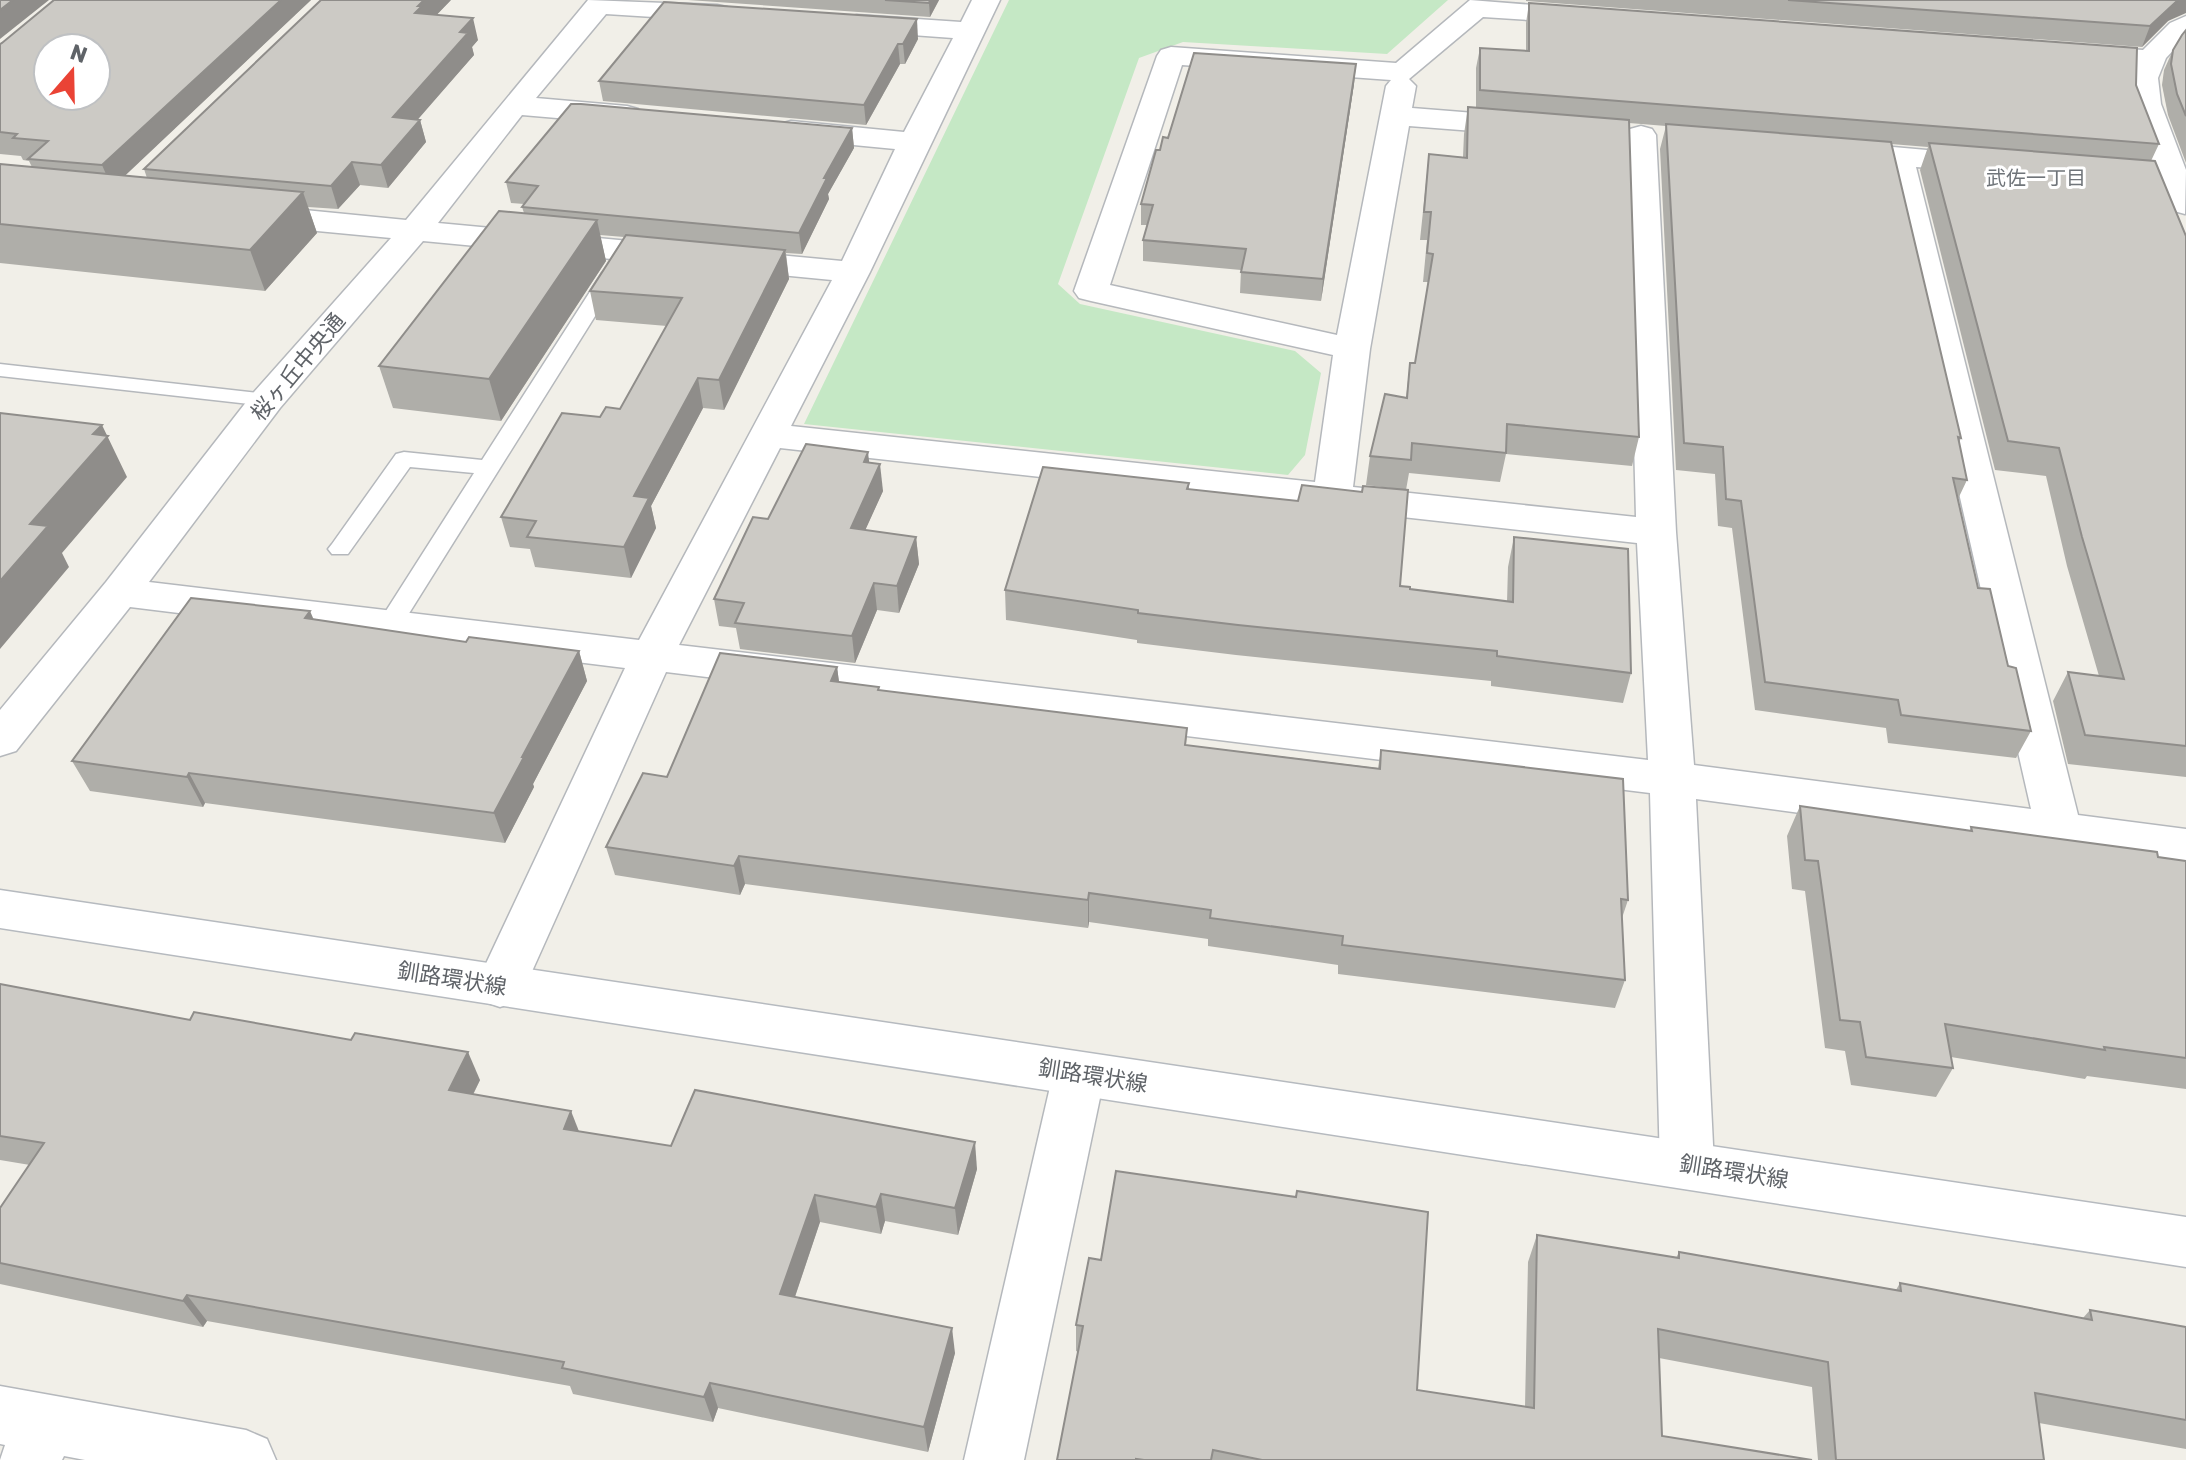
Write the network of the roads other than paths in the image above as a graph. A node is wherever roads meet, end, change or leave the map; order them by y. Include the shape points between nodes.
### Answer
1 (601, 2) edge
2 (1483, 4) edge
3 (739, 15) edge
4 (978, 16) edge
5 (1620, 19) edge
6 (831, 21) edge
7 (2186, 24) edge
8 (2042, 51) edge
9 (2152, 59) junction
10 (1403, 72) junction
11 (514, 105) junction
12 (1396, 116) junction
13 (653, 117) edge
14 (760, 127) edge
15 (1549, 128) edge
16 (1641, 135) dead end
17 (914, 142) junction
18 (1807, 149) edge
19 (1898, 156) junction
20 (2005, 165) edge
21 (2082, 172) edge
22 (2180, 192) edge
23 (229, 212) edge
24 (415, 230) junction
25 (626, 251) junction
26 (853, 272) junction
27 (1352, 349) junction
28 (0, 370) edge
29 (267, 400) junction
30 (769, 435) junction
31 (489, 468) junction
32 (1332, 497) junction
33 (1656, 532) junction
34 (340, 549) dead end
35 (120, 592) junction
36 (389, 625) junction
37 (652, 656) junction
38 (0, 740) edge
39 (1672, 779) junction
40 (2058, 828) junction
41 (2186, 847) edge
42 (0, 909) edge
43 (500, 987) junction
44 (1079, 1074) junction
45 (1687, 1165) junction
46 (2186, 1242) edge
47 (26, 1433) edge
48 (246, 1460) edge
49 (994, 1460) edge

1 - 3 street
1 - 11 street, 桜ヶ丘中央通
2 - 5 street
2 - 10 street
4 - 6 street
4 - 17 street
7 - 9 street
8 - 9 street
9 - 22 street via 2143,77 2144,98
10 - 12 street
10 - 27 street via 1171,56 1091,291
11 - 13 street
11 - 24 street, 桜ヶ丘中央通
12 - 15 street
12 - 27 street
14 - 17 street
16 - 33 street
17 - 26 street
18 - 19 street
19 - 20 street
19 - 40 street
21 - 22 street
23 - 24 street
24 - 25 street
24 - 29 street, 桜ヶ丘中央通
25 - 26 street
25 - 31 lane
26 - 30 street
27 - 32 street
28 - 29 lane
29 - 35 street, 桜ヶ丘中央通
30 - 32 street
30 - 37 street
31 - 34 lane via 404,459
31 - 36 lane
32 - 33 street
33 - 39 street
35 - 36 street
35 - 38 street, 桜ヶ丘中央通
36 - 37 street
37 - 39 street
37 - 43 street
39 - 40 street
39 - 45 street
40 - 41 street
42 - 43 street, 釧路環状線
43 - 44 street, 釧路環状線
44 - 45 street, 釧路環状線
44 - 49 street
45 - 46 street, 釧路環状線
47 - 48 street

